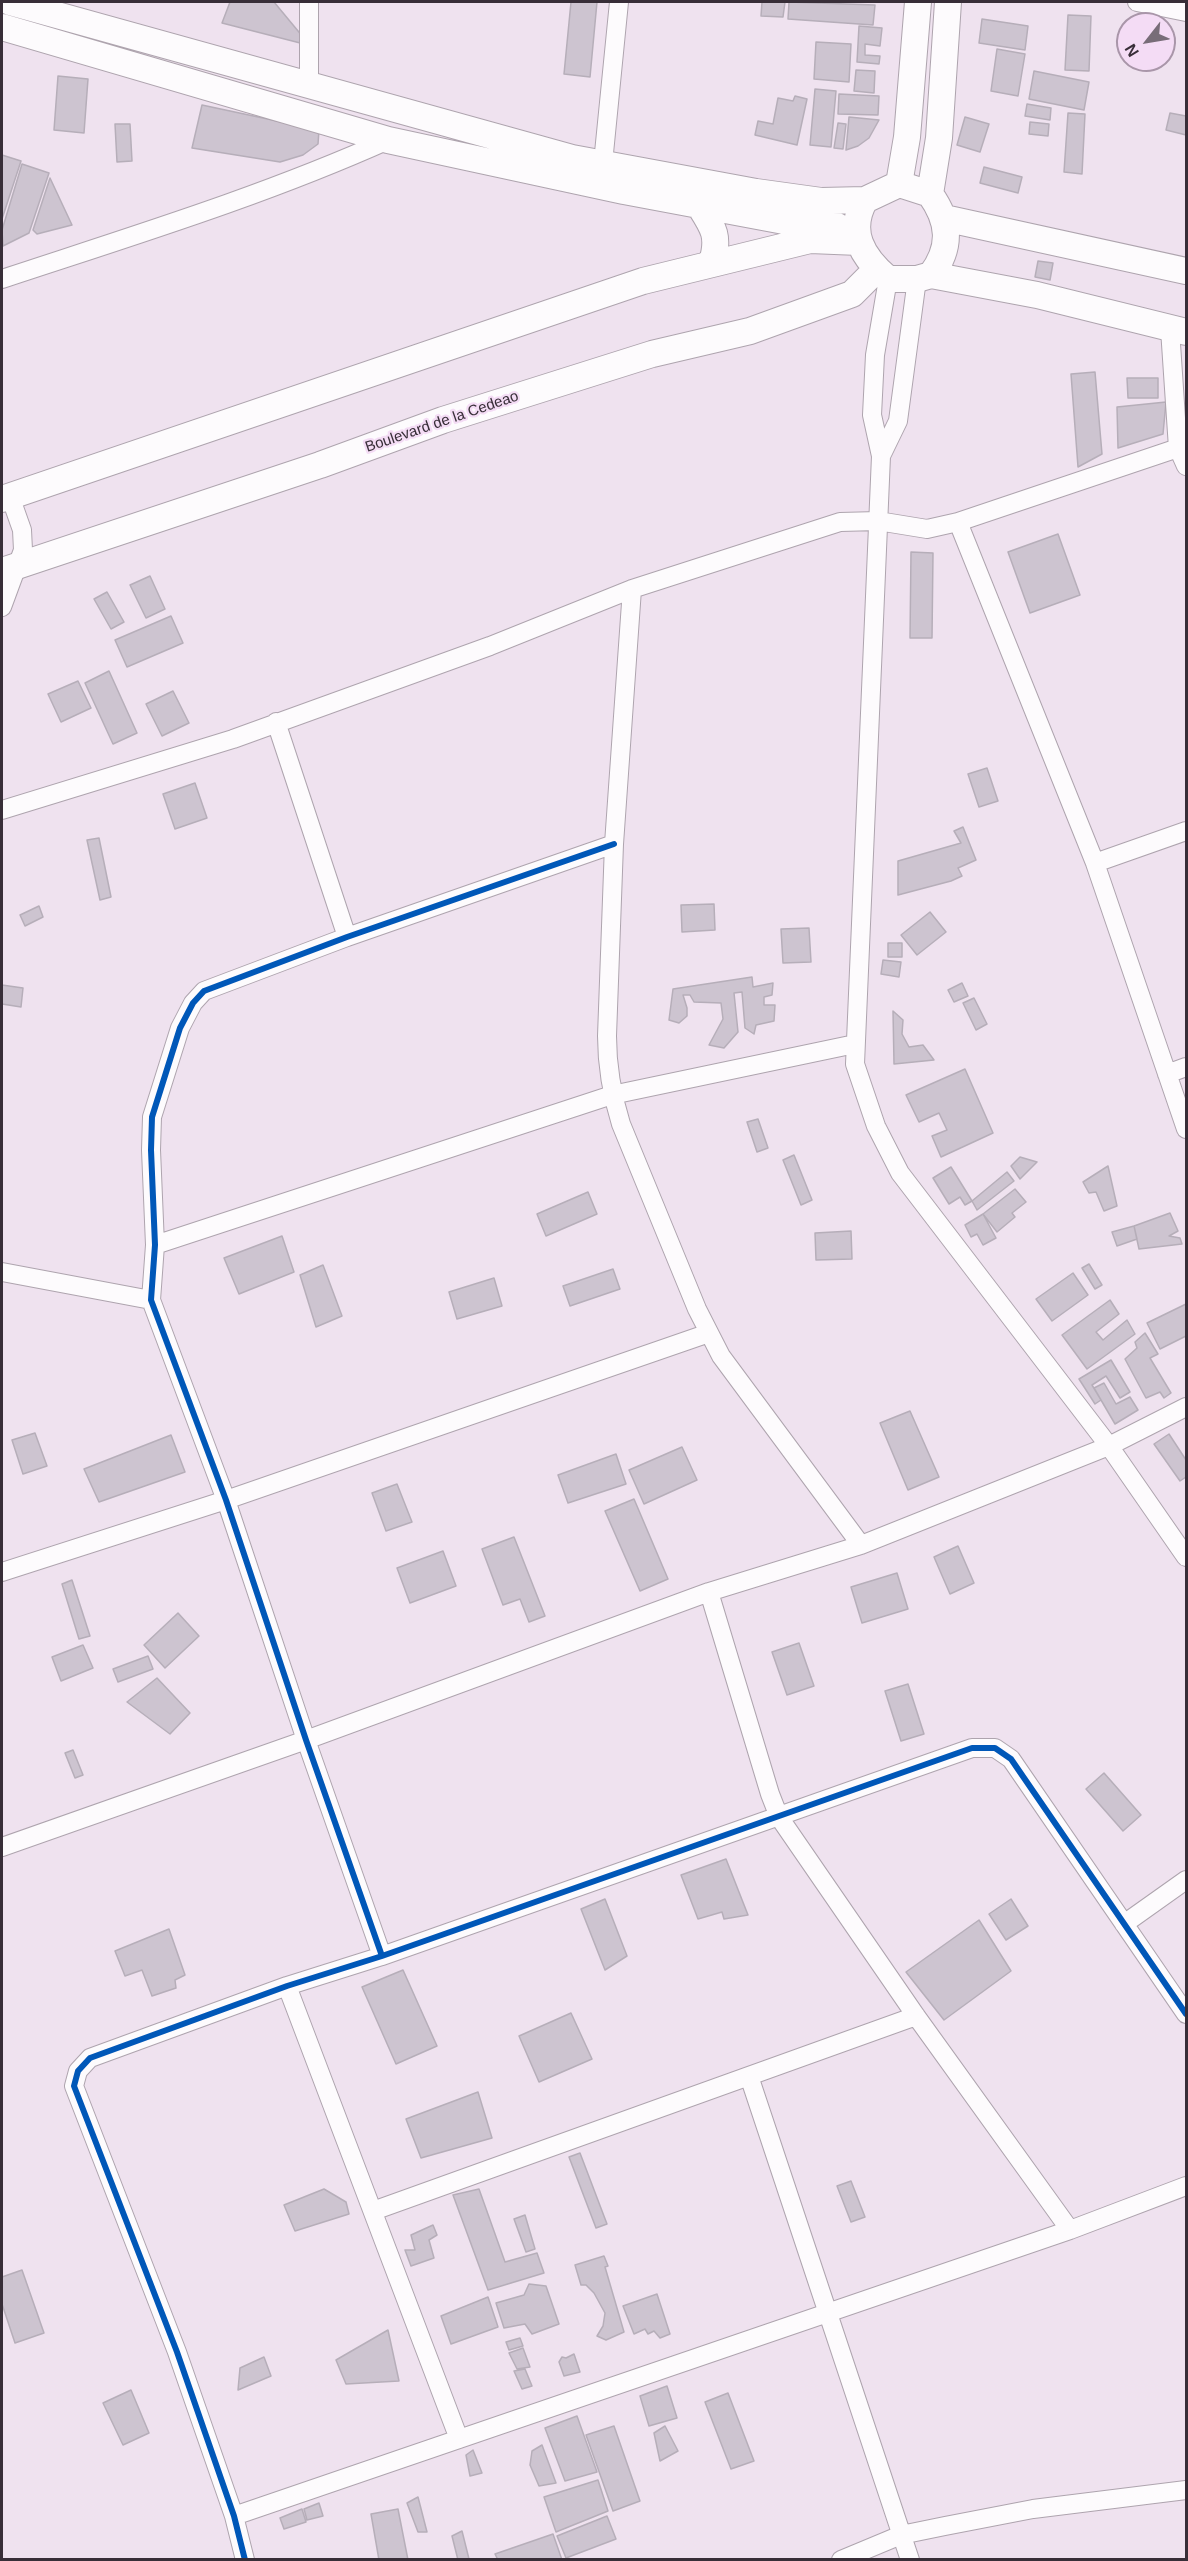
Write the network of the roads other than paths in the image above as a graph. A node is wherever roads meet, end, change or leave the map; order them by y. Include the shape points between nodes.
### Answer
1 (10, 2) edge
2 (309, 2) edge
3 (619, 2) edge
4 (918, 2) edge
5 (948, 2) edge
6 (1137, 2) edge
7 (1186, 12) edge
8 (2, 27) edge
9 (309, 86) junction
10 (388, 140) junction
11 (603, 163) junction
12 (898, 184) junction
13 (930, 194) junction
14 (865, 200) junction
15 (699, 205) junction
16 (944, 218) junction
17 (858, 235) junction
18 (708, 264) junction
19 (1186, 271) edge
20 (882, 274) junction
21 (924, 277) junction
22 (2, 279) edge
23 (1178, 330) edge
24 (1178, 448) junction
25 (881, 456) junction
26 (1186, 466) edge
27 (6, 497) edge
28 (878, 521) junction
29 (958, 522) junction
30 (10, 569) edge
31 (632, 588) junction
32 (2, 607) edge
33 (276, 723) junction
34 (2, 810) edge
35 (1186, 831) edge
36 (614, 844) junction
37 (1095, 863) junction
38 (347, 937) junction
39 (855, 1044) junction
40 (1186, 1067) edge
41 (1167, 1074) junction
42 (612, 1095) junction
43 (1186, 1129) edge
44 (155, 1245) junction
45 (2, 1272) edge
46 (151, 1300) junction
47 (709, 1333) junction
48 (1186, 1407) edge
49 (1109, 1446) junction
50 (226, 1500) junction
51 (861, 1545) junction
52 (1186, 1557) edge
53 (2, 1572) edge
54 (709, 1592) junction
55 (306, 1740) junction
56 (779, 1817) junction
57 (2, 1847) edge
58 (1186, 1880) edge
59 (1124, 1924) junction
60 (382, 1956) junction
61 (287, 1986) junction
62 (1186, 2014) edge
63 (916, 2016) junction
64 (749, 2076) junction
65 (1186, 2186) edge
66 (373, 2211) junction
67 (1070, 2230) junction
68 (828, 2313) junction
69 (459, 2439) junction
70 (1186, 2490) edge
71 (234, 2516) junction
72 (901, 2535) junction
73 (245, 2559) edge
74 (841, 2559) edge
75 (910, 2559) edge

1 - 9 main road
2 - 9 street
3 - 11 street
4 - 12 main road via 907,137
5 - 13 main road via 939,138
6 - 7 street
8 - 10 main road
9 - 11 main road via 572,158
10 - 15 main road
10 - 22 street via 249,197
11 - 14 main road via 767,194 821,201
12 - 13 main road
12 - 14 main road
13 - 16 main road
14 - 17 main road via 858,212
15 - 17 main road
15 - 18 main road via 717,242
16 - 19 main road
16 - 21 main road via 942,260
17 - 18 main road via 810,240
17 - 20 main road
18 - 27 main road via 622,288
20 - 21 main road
20 - 25 street via 872,415
20 - 30 main road, Boulevard de la Cedeao via 852,294 750,331 651,354 465,413
21 - 23 main road via 1037,295
21 - 25 street via 898,421
23 - 24 street
24 - 26 street
24 - 29 street
25 - 28 street
27 - 30 street via 22,530 22,550
28 - 29 street via 927,529
28 - 31 street via 840,522
28 - 39 street
29 - 37 street
30 - 32 street
31 - 33 street via 490,646
31 - 36 street
33 - 34 street
33 - 38 street
35 - 37 street
36 - 38 street
36 - 42 street via 607,1036
37 - 41 street
38 - 44 street via 219,983 193,1003 180,1028 152,1117
39 - 42 street
39 - 49 street via 855,1064 862,1090 900,1173
40 - 41 street
41 - 43 street
42 - 44 street
42 - 47 street
44 - 46 street
45 - 46 street
46 - 50 street
47 - 50 street
47 - 51 street
48 - 49 street
49 - 51 street
49 - 52 street
50 - 53 street
50 - 55 street
51 - 54 street
54 - 55 street
54 - 56 street
55 - 57 street
55 - 60 street
56 - 59 street via 972,1748 995,1748 1011,1759
56 - 60 street
56 - 63 street
58 - 59 street
59 - 62 street
60 - 61 street
61 - 66 street
61 - 71 street via 90,2058 78,2071 74,2085 177,2352
63 - 64 street
63 - 67 street
64 - 66 street
64 - 68 street
65 - 67 street
66 - 69 street
67 - 68 street
68 - 69 street
68 - 72 street
69 - 71 street
70 - 72 street via 1033,2509
71 - 73 street
72 - 74 street
72 - 75 street

